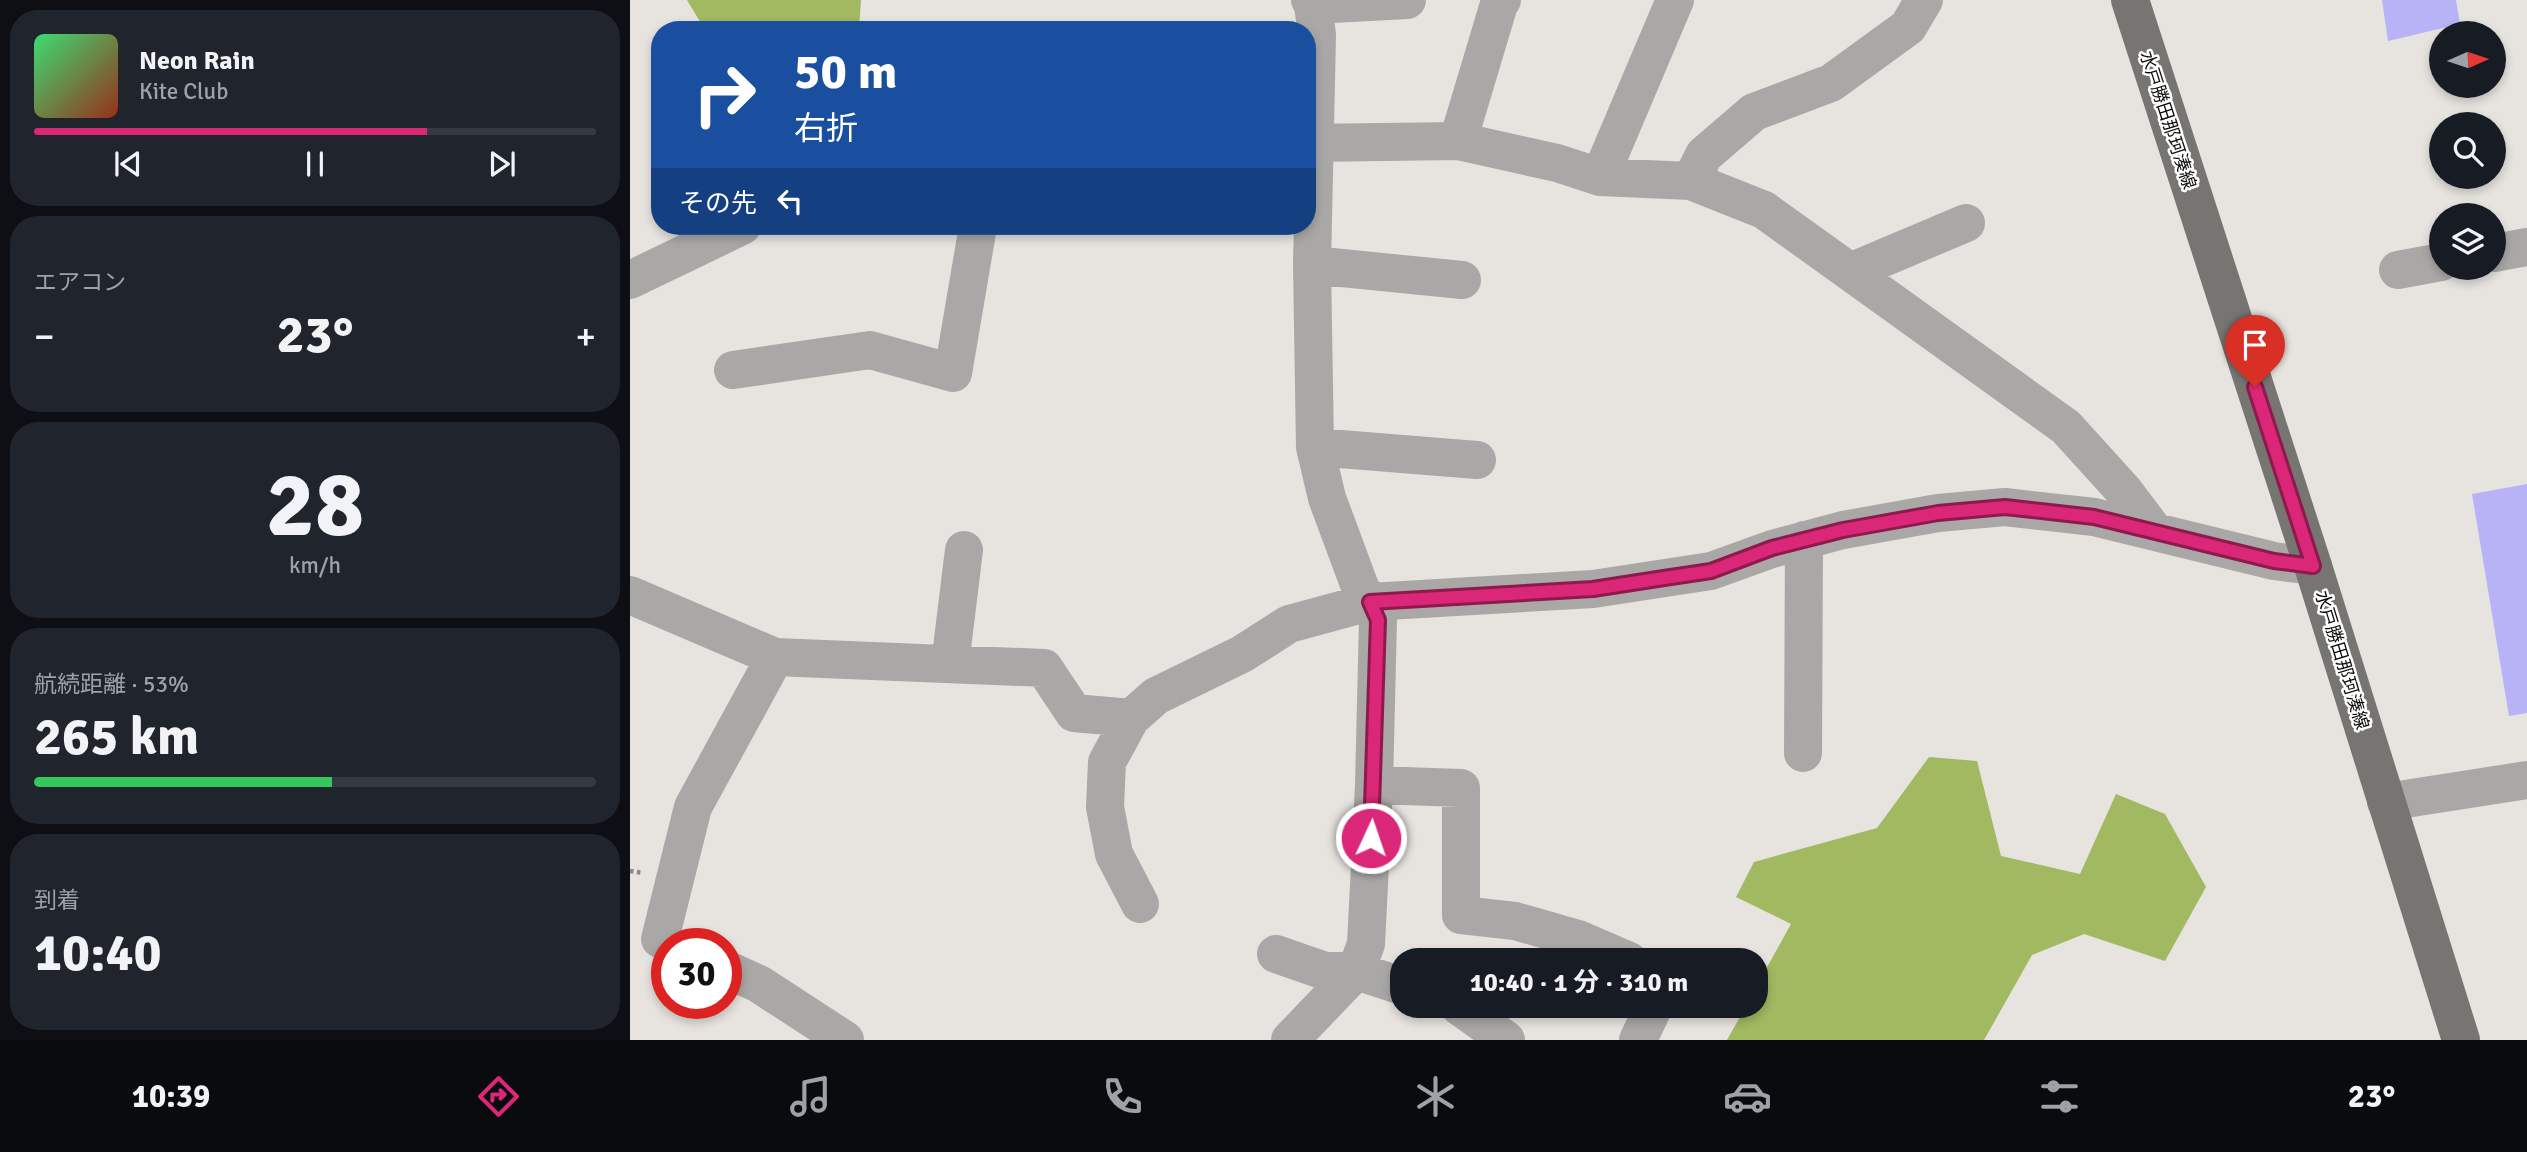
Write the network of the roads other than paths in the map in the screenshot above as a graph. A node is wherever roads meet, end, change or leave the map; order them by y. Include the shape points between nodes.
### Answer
1 (1406, 0) edge
2 (1502, 0) edge
3 (1675, 0) edge
4 (1924, 0) edge
5 (2130, 0) edge
6 (1311, 2) edge
7 (1314, 21) edge
8 (1316, 30) edge
9 (1316, 50) edge
10 (1458, 141) junction
11 (1316, 143) edge
12 (1600, 177) junction
13 (1691, 181) junction
14 (1966, 222) dead end
15 (723, 235) edge
16 (976, 235) edge
17 (1312, 235) edge
18 (2527, 247) edge
19 (2506, 251) edge
20 (2429, 264) edge
21 (1312, 265) junction
22 (2398, 270) dead end
23 (1850, 272) junction
24 (630, 279) edge
25 (1462, 280) dead end
26 (733, 370) dead end
27 (1315, 447) junction
28 (1477, 460) dead end
29 (2155, 532) junction
30 (1804, 540) junction
31 (964, 550) dead end
32 (2313, 566) junction
33 (630, 595) edge
34 (1370, 602) junction
35 (775, 657) junction
36 (950, 664) junction
37 (1131, 718) junction
38 (1803, 753) dead end
39 (2527, 780) edge
40 (1374, 785) junction
41 (2386, 802) junction
42 (1140, 904) dead end
43 (657, 928) edge
44 (1599, 948) edge
45 (1276, 954) dead end
46 (1356, 971) junction
47 (742, 976) edge
48 (1390, 982) edge
49 (1476, 1018) edge
50 (1648, 1018) edge
51 (845, 1040) edge
52 (1290, 1040) edge
53 (1506, 1040) edge
54 (1638, 1040) edge
55 (2461, 1040) edge

1 - 6 street
2 - 10 street
3 - 12 street
4 - 13 street via 1908,27 1831,83 1754,112 1704,155
5 - 32 main road, 水戸勝田那珂湊線
6 - 7 street
8 - 9 street
10 - 11 street
10 - 12 street
12 - 13 street
13 - 23 street via 1764,210
14 - 23 street
15 - 24 street
16 - 26 street via 953,373 870,350
17 - 21 street
18 - 19 street
20 - 22 street
21 - 25 street
21 - 27 street
23 - 29 street via 2066,427
27 - 28 street
27 - 34 street via 1327,498 1360,587
29 - 30 street via 2094,517 2005,507 1938,513
29 - 32 street
30 - 34 street via 1711,571 1593,589
30 - 38 street
31 - 36 street
32 - 41 main road, 水戸勝田那珂湊線
33 - 35 street
34 - 37 street via 1289,624 1242,654 1156,696
34 - 40 street via 1378,620
35 - 36 street
35 - 43 street via 693,807
36 - 37 street via 1044,668 1074,713
37 - 42 street via 1107,762 1105,807 1114,854
39 - 41 street
40 - 44 street via 1461,788 1461,915 1516,921
40 - 46 street via 1366,944
41 - 55 main road, 水戸勝田那珂湊線
45 - 46 street via 1325,971
46 - 48 street
46 - 52 street
47 - 51 street
49 - 53 street
50 - 54 street

